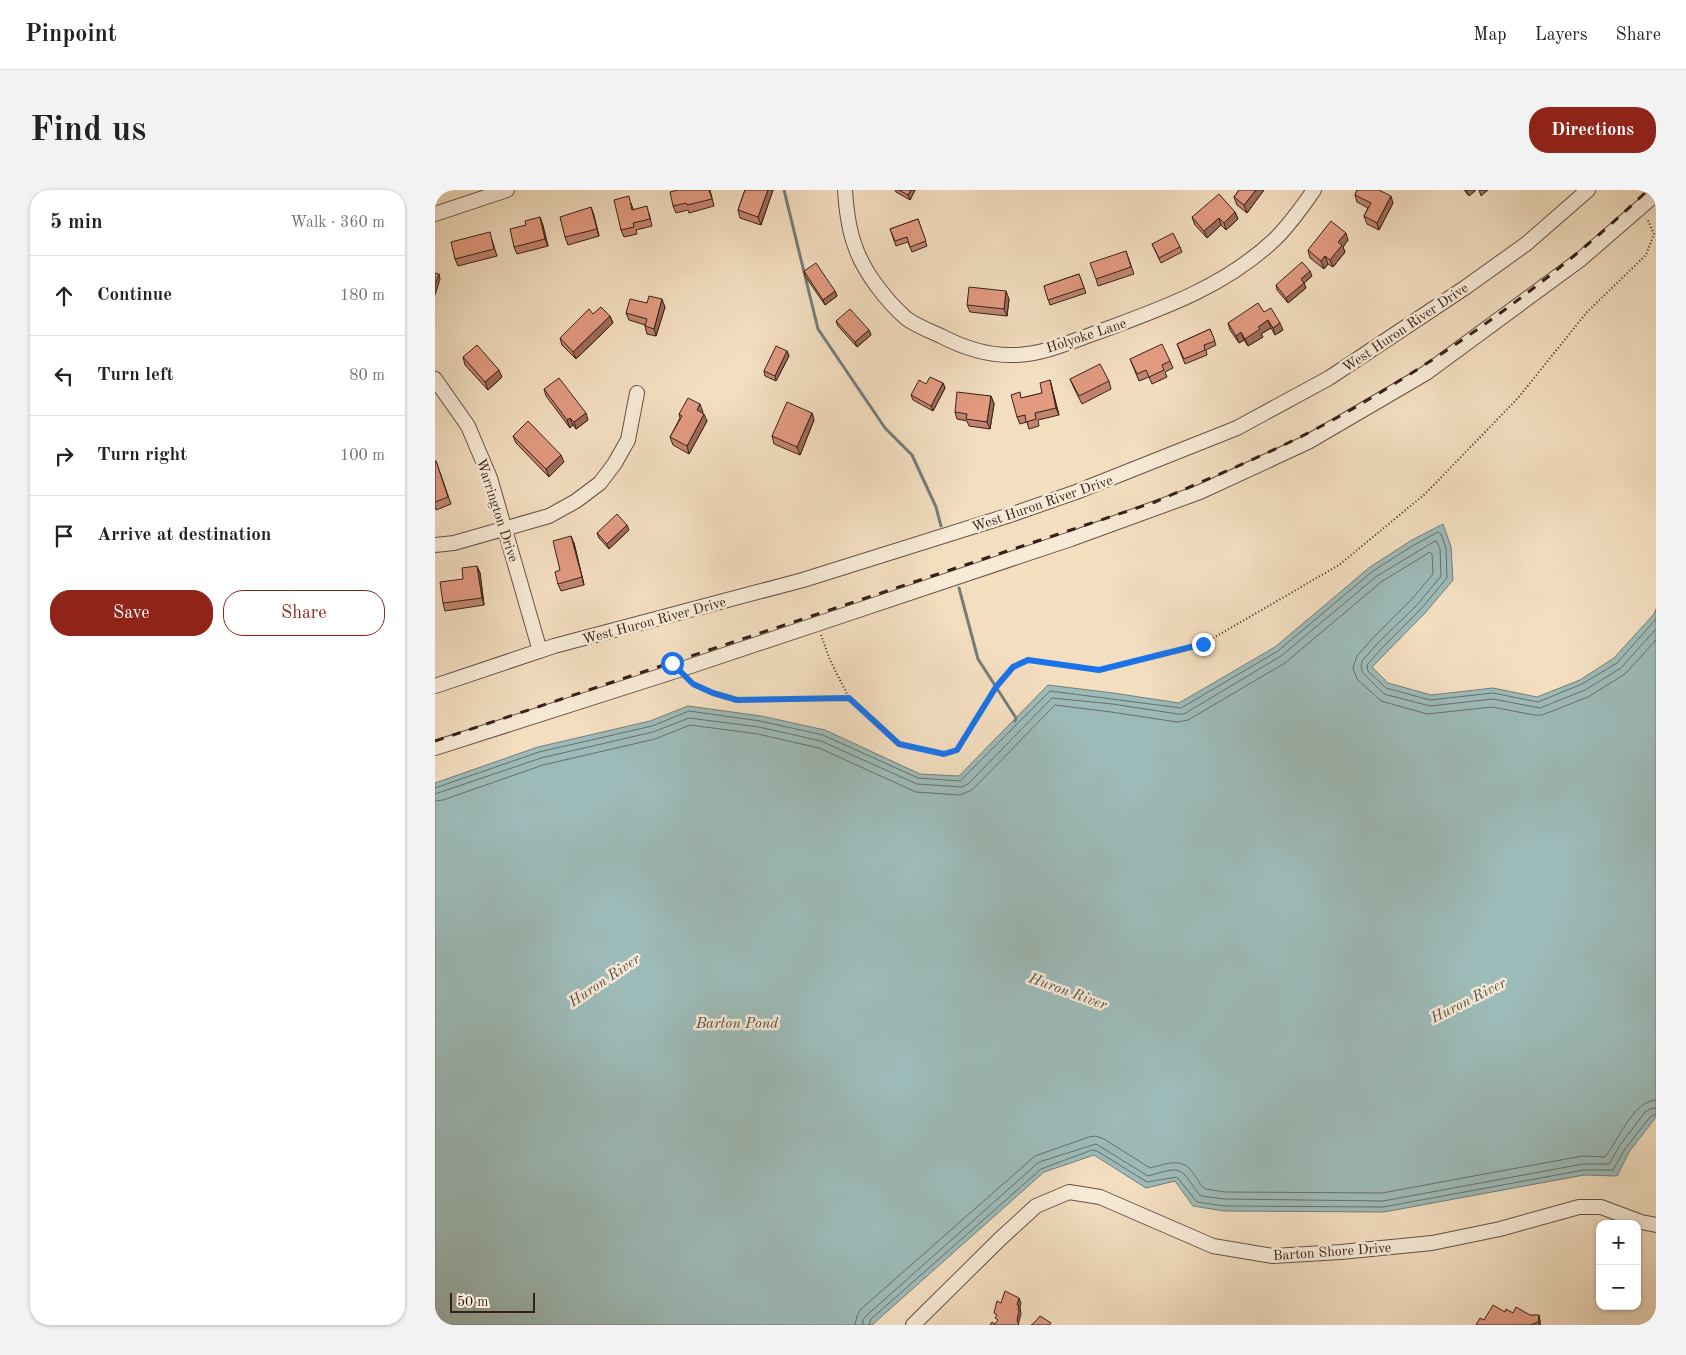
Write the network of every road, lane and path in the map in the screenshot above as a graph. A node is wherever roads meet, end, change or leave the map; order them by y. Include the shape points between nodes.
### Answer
1 (507, 190) edge
2 (845, 190) edge
3 (1314, 190) edge
4 (1588, 190) edge
5 (1656, 194) edge
6 (1642, 208) junction
7 (435, 214) edge
8 (435, 379) edge
9 (637, 393) dead end
10 (505, 528) junction
11 (435, 545) edge
12 (817, 624) junction
13 (540, 650) junction
14 (679, 670) junction
15 (435, 686) edge
16 (849, 698) junction
17 (435, 748) edge
18 (1656, 1226) edge
19 (913, 1325) edge

1 - 7 street
2 - 3 street, Holyoke Lane via 854,246 867,271 892,304 909,320 961,346 1010,355 1053,348 1142,317 1201,291 1242,266 1274,240
4 - 13 street, West Huron River Drive via 1526,244 1466,287 1329,378 1237,428 1011,515 803,580
5 - 6 street
6 - 12 street via 1581,259 1426,373 1308,442 1200,492
6 - 16 path via 1654,234 1646,255 1587,312 1517,398 1425,494 1339,565 1203,644 1099,670 1028,660 1013,667 996,687 957,750 944,754 899,744
8 - 10 street, Warrington Drive via 468,426 490,478
9 - 10 street via 628,440 600,484 549,516
10 - 11 street via 454,543
10 - 13 street, Warrington Drive
12 - 14 street
12 - 16 path
13 - 15 street, West Huron River Drive
14 - 16 path via 693,684 737,700
14 - 17 street
18 - 19 street, Barton Shore Drive via 1601,1207 1579,1207 1432,1244 1273,1256 1213,1246 1100,1197 1069,1192 1036,1206

